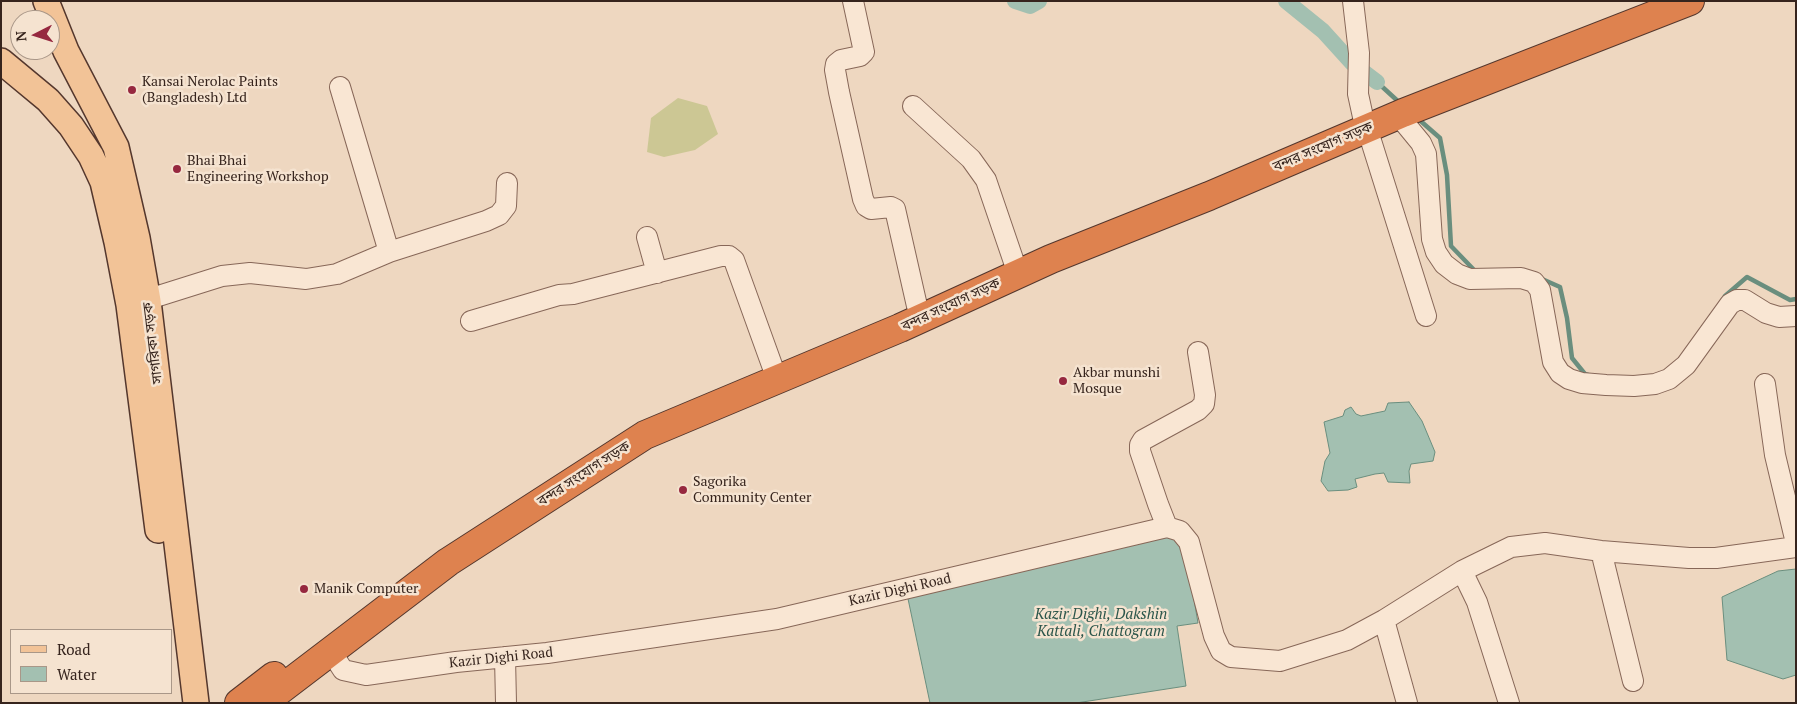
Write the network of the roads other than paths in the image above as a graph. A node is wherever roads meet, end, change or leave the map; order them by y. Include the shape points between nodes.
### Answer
1 (46, 1) edge
2 (853, 1) edge
3 (1353, 1) edge
4 (1638, 1) edge
5 (1690, 1) edge
6 (1, 61) edge
7 (340, 87) dead end
8 (913, 106) dead end
9 (1392, 112) junction
10 (507, 183) dead end
11 (647, 237) dead end
12 (389, 252) junction
13 (1015, 264) junction
14 (657, 273) junction
15 (138, 303) junction
16 (917, 306) junction
17 (1426, 316) dead end
18 (1796, 316) edge
19 (471, 321) dead end
20 (1198, 352) dead end
21 (773, 368) junction
22 (1765, 384) dead end
23 (1167, 527) junction
24 (1796, 545) edge
25 (1601, 551) junction
26 (1462, 571) junction
27 (1384, 620) junction
28 (171, 629) edge
29 (172, 640) edge
30 (330, 650) junction
31 (505, 657) junction
32 (1633, 681) dead end
33 (180, 703) edge
34 (196, 703) edge
35 (239, 703) edge
36 (263, 703) edge
37 (506, 703) edge
38 (1407, 703) edge
39 (1510, 703) edge

1 - 15 main road, সাগরিকা সড়ক via 66,51 116,146 137,238
2 - 16 street via 864,52 836,64 839,92 862,199 871,209 891,207 895,210
3 - 9 street via 1359,53 1358,94
4 - 9 highway, বন্দর সংযোগ সড়ক
5 - 9 highway, বন্দর সংযোগ সড়ক
6 - 15 main road, সাগরিকা সড়ক via 48,100 91,156 103,182 117,242
7 - 12 street
8 - 13 street via 971,159 986,180
9 - 13 highway, বন্দর সংযোগ সড়ক
9 - 17 street
9 - 18 street via 1421,143 1426,154 1432,239 1436,252 1444,264 1470,279 1521,278 1534,282 1540,290 1553,362 1569,379 1634,386 1669,379 1686,365 1730,304 1737,300 1745,300 1779,317
9 - 30 highway, বন্দর সংযোগ সড়ক via 1209,196 1051,259 900,328 645,435 448,562
10 - 12 street via 506,206 499,215
11 - 14 street
12 - 15 street via 337,274 306,279 250,273 222,276
13 - 16 highway, বন্দর সংযোগ সড়ক
14 - 19 street via 558,295
14 - 21 street via 721,256 734,260
15 - 28 main road, সাগরিকা সড়ক
15 - 34 main road, সাগরিকা সড়ক
16 - 21 highway, বন্দর সংযোগ সড়ক
20 - 23 street via 1204,404 1143,440 1140,445
21 - 35 highway, বন্দর সংযোগ সড়ক via 619,435 417,566
22 - 24 street via 1775,455
23 - 27 street via 1180,531 1189,542 1214,636 1220,650 1231,657 1280,661 1347,640
23 - 31 street, Kazir Dighi Road via 776,618
24 - 25 street via 1716,558
25 - 26 street via 1545,543 1511,547
25 - 32 street
26 - 27 street
26 - 39 street via 1477,602
27 - 38 street
29 - 33 main road, সাগরিকা সড়ক
30 - 31 street, Kazir Dighi Road via 343,670 366,675
30 - 36 highway, বন্দর সংযোগ সড়ক
31 - 37 street

